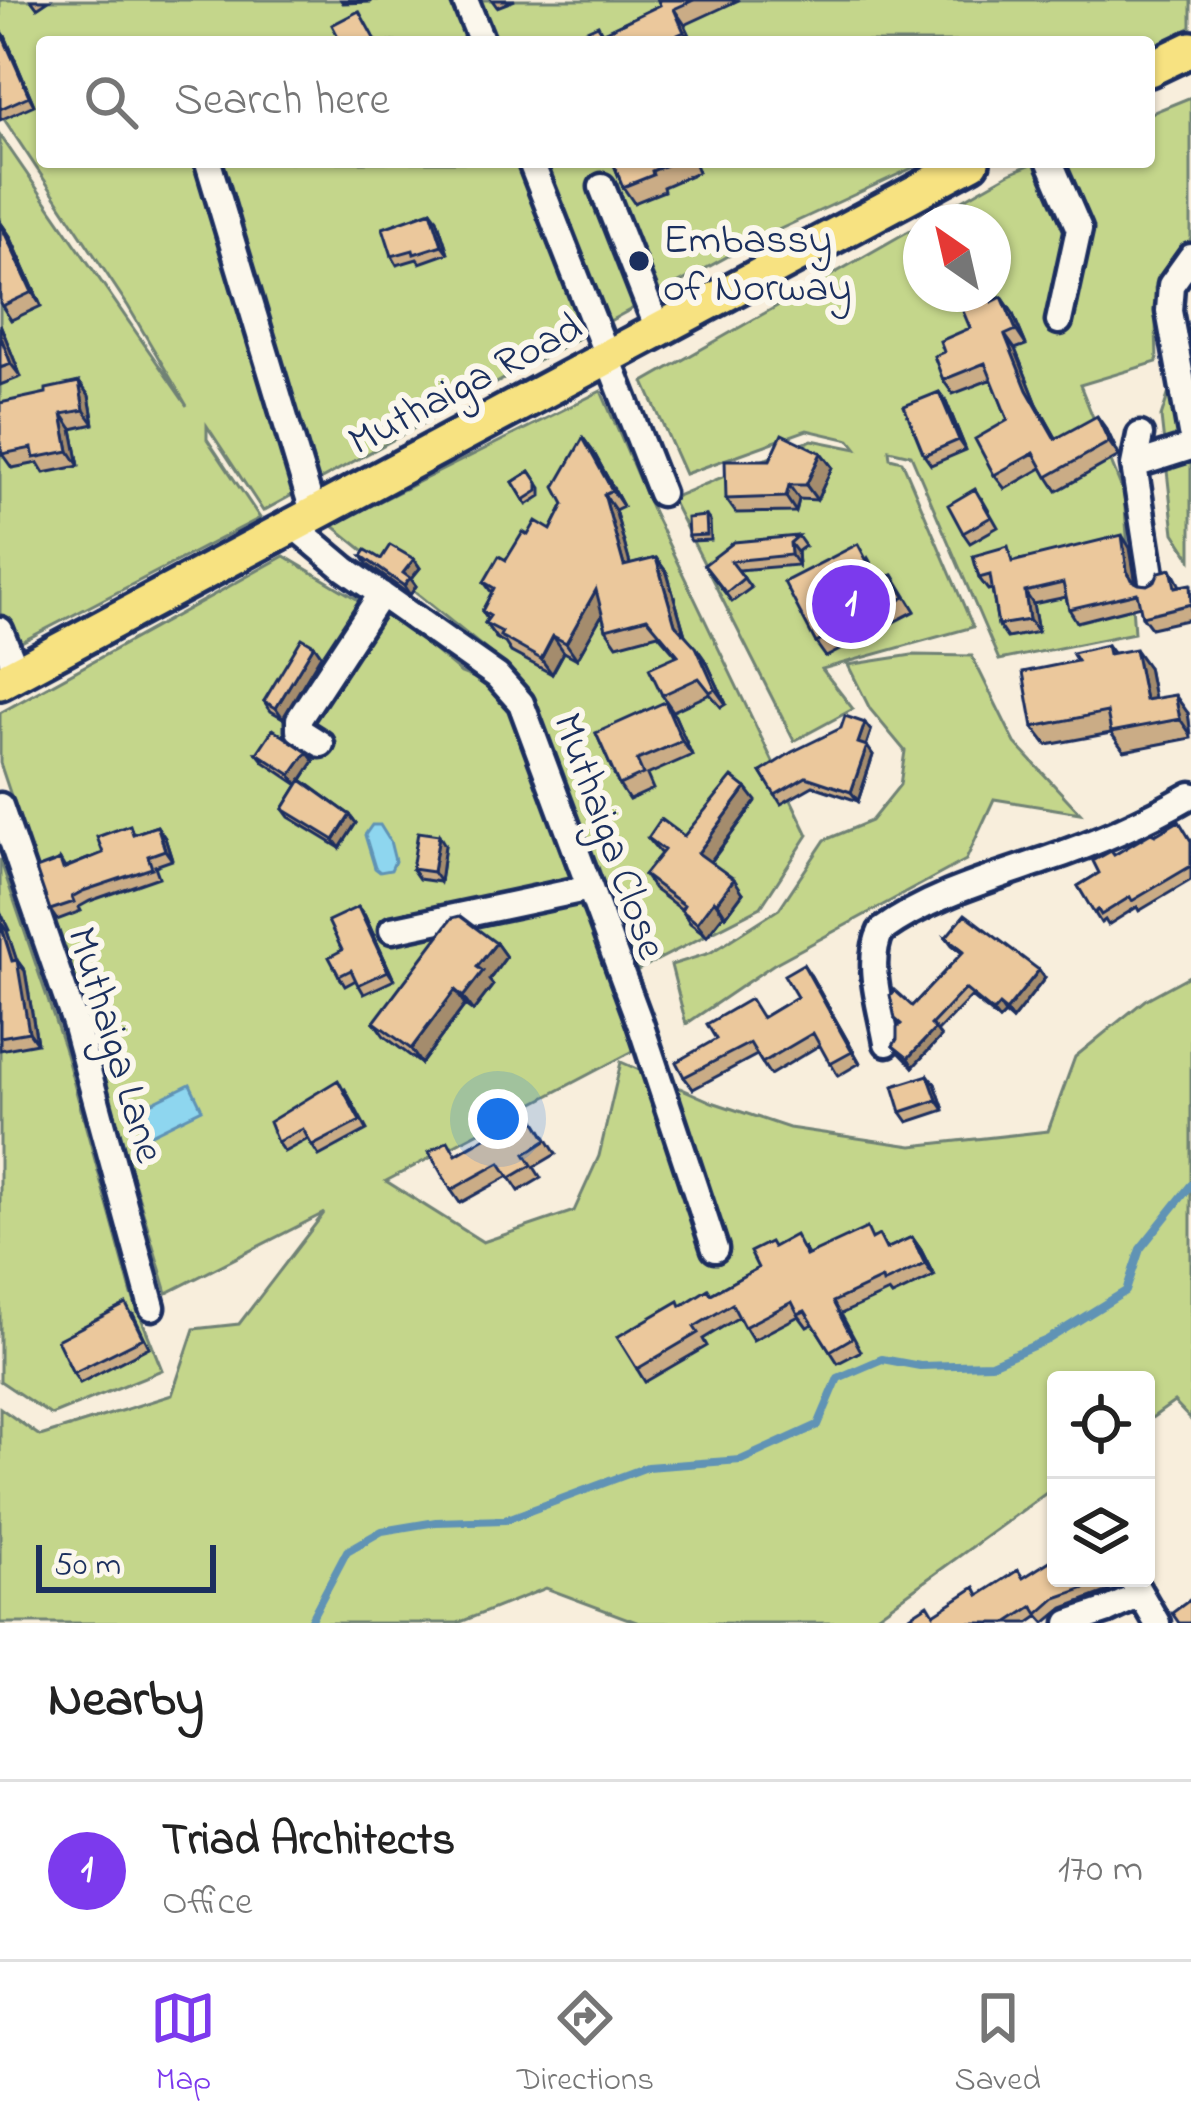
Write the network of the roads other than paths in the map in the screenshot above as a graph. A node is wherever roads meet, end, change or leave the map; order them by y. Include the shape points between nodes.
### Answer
1 (466, 0) edge
2 (480, 36) edge
3 (1191, 49) edge
4 (1155, 66) edge
5 (210, 168) edge
6 (532, 168) edge
7 (961, 168) edge
8 (1053, 168) edge
9 (602, 187) dead end
10 (1191, 257) edge
11 (1059, 321) dead end
12 (658, 329) junction
13 (608, 355) junction
14 (1191, 433) edge
15 (1140, 435) dead end
16 (1191, 447) edge
17 (1134, 465) junction
18 (661, 493) dead end
19 (304, 520) junction
20 (1152, 581) edge
21 (381, 594) junction
22 (0, 630) edge
23 (9, 678) edge
24 (321, 744) dead end
25 (1191, 795) edge
26 (0, 806) edge
27 (590, 888) junction
28 (392, 930) dead end
29 (887, 1042) dead end
30 (715, 1249) dead end
31 (152, 1306) dead end
32 (1136, 1587) edge
33 (1069, 1623) edge
34 (1157, 1623) edge

1 - 2 street
3 - 4 main road
5 - 19 street
6 - 13 street
7 - 12 main road, Muthaiga Road
8 - 11 street via 1079,230
9 - 12 street
10 - 14 street via 1171,285 1169,311
12 - 13 main road, Muthaiga Road
13 - 18 street
13 - 19 main road, Muthaiga Road
15 - 17 street
16 - 17 street
17 - 20 street
19 - 21 street, Muthaiga Close
19 - 23 main road, Muthaiga Road
21 - 24 street via 299,719 299,730
21 - 27 street, Muthaiga Close via 512,689
22 - 23 street
25 - 29 street via 1105,838 972,884 881,931 874,962
26 - 31 street, Muthaiga Lane via 75,1023
27 - 28 street
27 - 30 street, Muthaiga Close
32 - 33 street via 1108,1610
32 - 34 street

